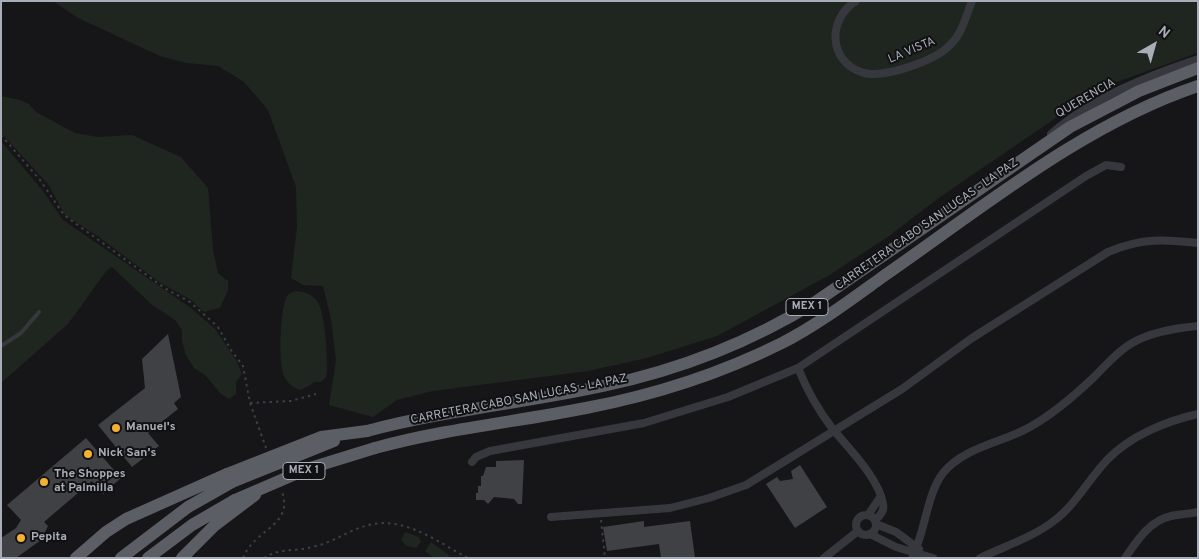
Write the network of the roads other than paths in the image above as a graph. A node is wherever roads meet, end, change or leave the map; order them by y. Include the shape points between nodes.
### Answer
1 (856, 1) edge
2 (972, 1) edge
3 (1198, 59) edge
4 (1198, 68) edge
5 (1198, 81) edge
6 (1198, 86) edge
7 (1021, 160) junction
8 (1121, 167) dead end
9 (1033, 173) junction
10 (1198, 244) edge
11 (39, 312) dead end
12 (1198, 326) edge
13 (1, 346) edge
14 (798, 368) junction
15 (1198, 414) edge
16 (833, 429) junction
17 (472, 462) dead end
18 (230, 478) junction
19 (236, 503) junction
20 (1198, 512) edge
21 (551, 518) dead end
22 (873, 519) junction
23 (858, 531) junction
24 (870, 534) junction
25 (914, 552) edge
26 (76, 558) edge
27 (121, 558) edge
28 (148, 558) edge
29 (182, 558) edge
30 (824, 558) edge
31 (933, 558) edge
32 (980, 558) edge
33 (1125, 558) edge

1 - 2 street, LA VISTA via 838,20 836,49 848,63 863,72 882,74 903,69 949,46 960,31
3 - 7 street, QUERENCIA via 1133,84 1090,107 1061,125
4 - 7 highway, CARRETERA CABO SAN LUCAS - LA PAZ / MEX 1 via 1109,105
5 - 9 highway via 1100,125
6 - 9 highway, CARRETERA CABO SAN LUCAS - LA PAZ / MEX 1 via 1119,120
7 - 18 highway, CARRETERA CABO SAN LUCAS - LA PAZ / MEX 1, bridge via 817,301 746,340 622,382 429,416 368,431
8 - 14 street via 1106,165 1086,176
9 - 19 highway, CARRETERA CABO SAN LUCAS - LA PAZ / MEX 1, bridge via 830,314 785,342 737,364 633,398 375,448 276,481
10 - 16 street via 1149,240 1108,252 972,338 902,389
11 - 13 lane via 21,333
12 - 25 street via 1176,328 1133,342 1030,428 972,452 952,465 942,474 935,489
14 - 16 street via 820,412
14 - 17 street via 728,397 644,423 490,451 476,456
15 - 32 street via 1152,429 1129,443 1108,459 1055,520
16 - 21 street via 746,485 710,498 670,508
16 - 22 street via 858,459 880,496 884,508 881,515
18 - 26 highway via 126,519
18 - 27 highway, CARRETERA CABO SAN LUCAS - LA PAZ / MEX 1
19 - 28 highway, CARRETERA CABO SAN LUCAS - LA PAZ / MEX 1 via 192,525
19 - 29 highway
20 - 33 street via 1157,522 1145,530
22 - 23 street via 859,520
22 - 24 street
22 - 25 street via 896,532
23 - 24 street via 863,535
23 - 30 street
24 - 25 street
25 - 31 street

